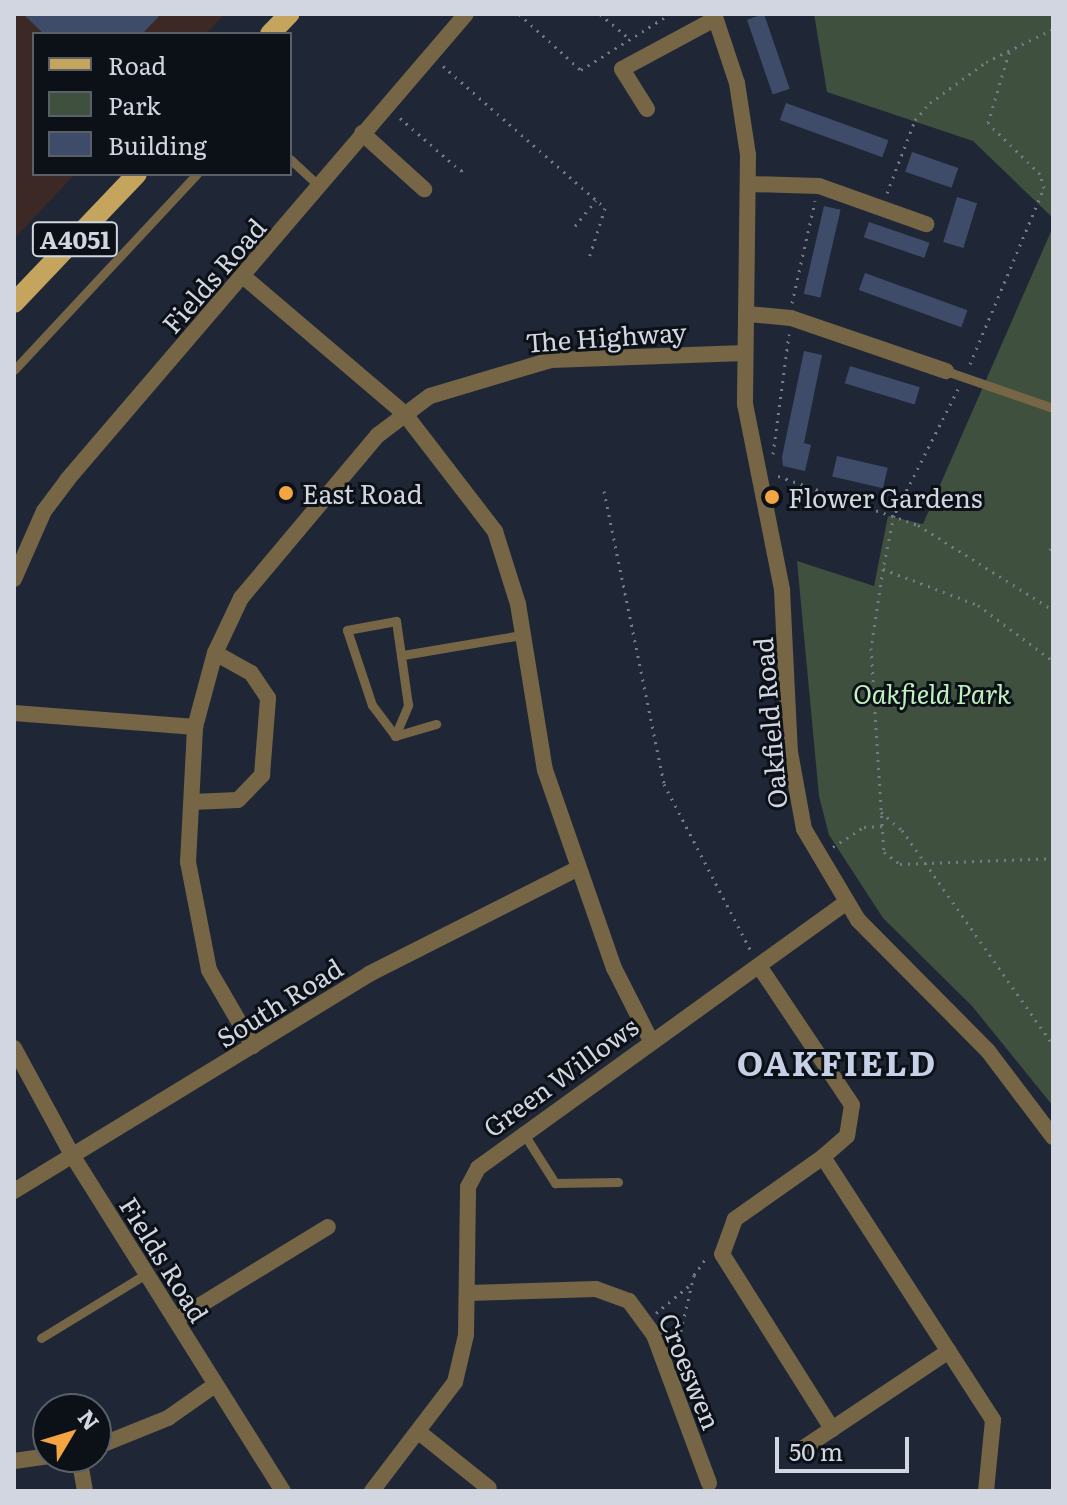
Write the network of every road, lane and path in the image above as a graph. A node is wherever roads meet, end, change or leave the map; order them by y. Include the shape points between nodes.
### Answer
1 (289, 14) edge
2 (466, 14) edge
3 (519, 14) edge
4 (600, 14) edge
5 (670, 14) edge
6 (714, 16) edge
7 (1053, 29) edge
8 (272, 32) edge
9 (630, 39) junction
10 (1010, 49) junction
11 (429, 54) junction
12 (383, 104) junction
13 (647, 109) dead end
14 (362, 133) junction
15 (292, 161) edge
16 (466, 166) dead end
17 (135, 176) edge
18 (195, 176) edge
19 (750, 184) junction
20 (819, 186) junction
21 (320, 187) junction
22 (424, 189) dead end
23 (596, 200) junction
24 (881, 208) junction
25 (926, 224) dead end
26 (575, 226) dead end
27 (589, 258) dead end
28 (244, 277) junction
29 (14, 303) edge
30 (748, 314) junction
31 (791, 318) junction
32 (745, 353) junction
33 (14, 370) edge
34 (946, 371) joint
35 (964, 378) junction
36 (1053, 408) edge
37 (404, 413) junction
38 (772, 458) dead end
39 (774, 485) dead end
40 (604, 491) dead end
41 (894, 515) junction
42 (1053, 544) edge
43 (1050, 550) dead end
44 (883, 569) junction
45 (14, 579) edge
46 (1053, 610) edge
47 (521, 635) junction
48 (215, 653) junction
49 (403, 655) junction
50 (1053, 661) edge
51 (14, 713) edge
52 (436, 724) dead end
53 (195, 727) junction
54 (395, 736) junction
55 (192, 802) junction
56 (881, 812) junction
57 (882, 826) junction
58 (814, 853) junction
59 (1053, 858) edge
60 (927, 864) junction
61 (577, 869) junction
62 (845, 903) junction
63 (759, 966) junction
64 (650, 1039) junction
65 (1053, 1045) edge
66 (253, 1046) junction
67 (14, 1048) edge
68 (522, 1130) junction
69 (1053, 1137) edge
70 (72, 1155) junction
71 (823, 1157) junction
72 (618, 1182) dead end
73 (14, 1191) edge
74 (328, 1227) dead end
75 (722, 1254) junction
76 (146, 1274) junction
77 (690, 1285) junction
78 (468, 1293) junction
79 (176, 1320) junction
80 (647, 1320) junction
81 (41, 1338) dead end
82 (949, 1351) junction
83 (680, 1359) dead end
84 (215, 1385) junction
85 (832, 1429) junction
86 (420, 1433) junction
87 (112, 1441) edge
88 (799, 1451) dead end
89 (709, 1483) dead end
90 (491, 1490) edge
91 (283, 1491) edge
92 (372, 1491) edge
93 (986, 1491) edge

1 - 8 main road
2 - 11 street, Fields Road
3 - 9 path via 581,70
4 - 9 path
5 - 9 path
6 - 13 street via 622,69
6 - 19 street, Oakfield Road via 737,83
7 - 10 path
10 - 24 path via 915,120
10 - 35 path via 988,123 1040,174 1044,188
11 - 12 street, Fields Road
11 - 23 path
12 - 14 street, Fields Road
12 - 16 path via 461,171
14 - 21 street, Fields Road
14 - 22 street
15 - 21 lane
17 - 29 main road, A4051
18 - 33 lane
19 - 20 street
19 - 30 street, Oakfield Road
20 - 24 street
20 - 31 path
21 - 28 street, Fields Road
23 - 26 path
23 - 27 path via 605,208
24 - 25 street
28 - 37 street
28 - 45 street, Fields Road via 44,511
30 - 31 street
30 - 32 street, Oakfield Road
31 - 34 street
31 - 38 path
32 - 37 street, The Highway via 521,365 469,379
32 - 58 street, Oakfield Road via 748,437 782,590 793,779
34 - 35 lane
35 - 36 lane
35 - 41 path
37 - 47 street via 495,531 510,564
37 - 48 street, The Highway via 278,549 241,598
39 - 41 path via 770,474
40 - 63 path via 664,784
41 - 44 path
41 - 46 path
42 - 43 path
44 - 50 path via 978,605
44 - 56 path via 871,648
47 - 49 lane
47 - 61 street via 535,736
48 - 53 street, The Highway
48 - 55 street via 251,673 268,698 262,775 238,800
49 - 54 lane via 408,705
49 - 54 lane via 396,621 347,630 372,705
51 - 53 street
52 - 54 lane
53 - 55 street, The Highway
55 - 66 street, The Highway via 188,862 199,942
56 - 57 path
56 - 60 path
57 - 58 path
57 - 60 path via 889,861
58 - 62 street, Oakfield Road
59 - 60 path
60 - 65 path
61 - 64 street
61 - 66 street, South Road via 440,935
62 - 63 street, Green Willows
62 - 69 street, Oakfield Road via 997,1061
63 - 64 street, Green Willows
63 - 71 street via 852,1105 847,1136
64 - 68 street, Green Willows
66 - 70 street, South Road
67 - 70 street, Fields Road
68 - 72 lane via 555,1183
68 - 78 street, Green Willows via 478,1168 468,1187
70 - 73 street, South Road
70 - 76 street, Fields Road
71 - 75 street via 735,1219
71 - 82 street
74 - 79 street
75 - 77 path via 702,1261
75 - 85 street
76 - 79 street, Fields Road
76 - 81 lane
77 - 80 path
77 - 83 path
78 - 80 street, Croeswen via 608,1290
78 - 86 street, Green Willows via 455,1382
79 - 84 street, Fields Road
80 - 89 street, Croeswen
82 - 85 street
82 - 93 street via 996,1432
84 - 87 street via 157,1424
84 - 91 street, Fields Road
85 - 88 street
86 - 90 street
86 - 92 street, Green Willows

